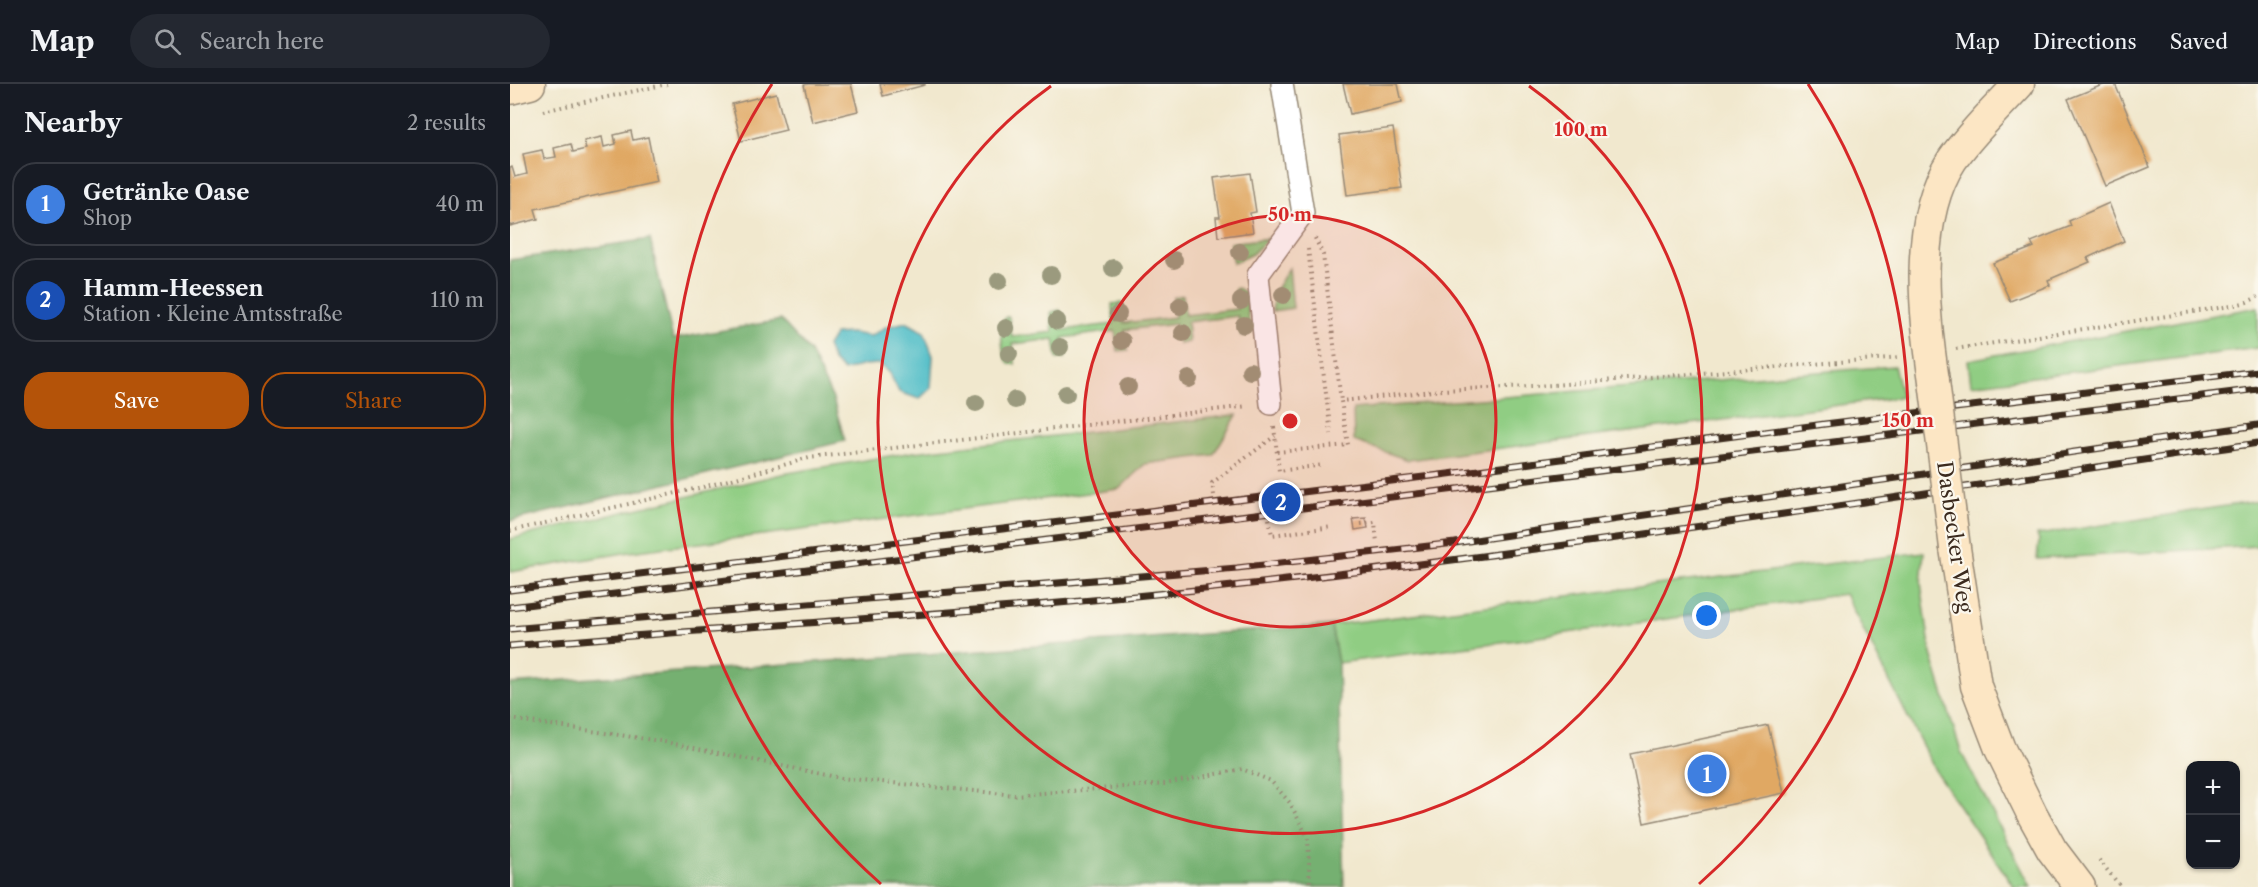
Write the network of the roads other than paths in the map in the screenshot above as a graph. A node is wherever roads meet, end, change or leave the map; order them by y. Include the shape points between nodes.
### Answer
1 (530, 84) edge
2 (1282, 84) edge
3 (2019, 84) edge
4 (510, 89) edge
5 (1271, 404) road end
6 (2080, 887) edge

1 - 4 street
2 - 5 street via 1303,213 1258,274
3 - 6 street, Dasbecker Weg, bridge via 1952,161 1929,221 1924,275 1932,368 1976,686 2000,749 2032,814 2052,850

